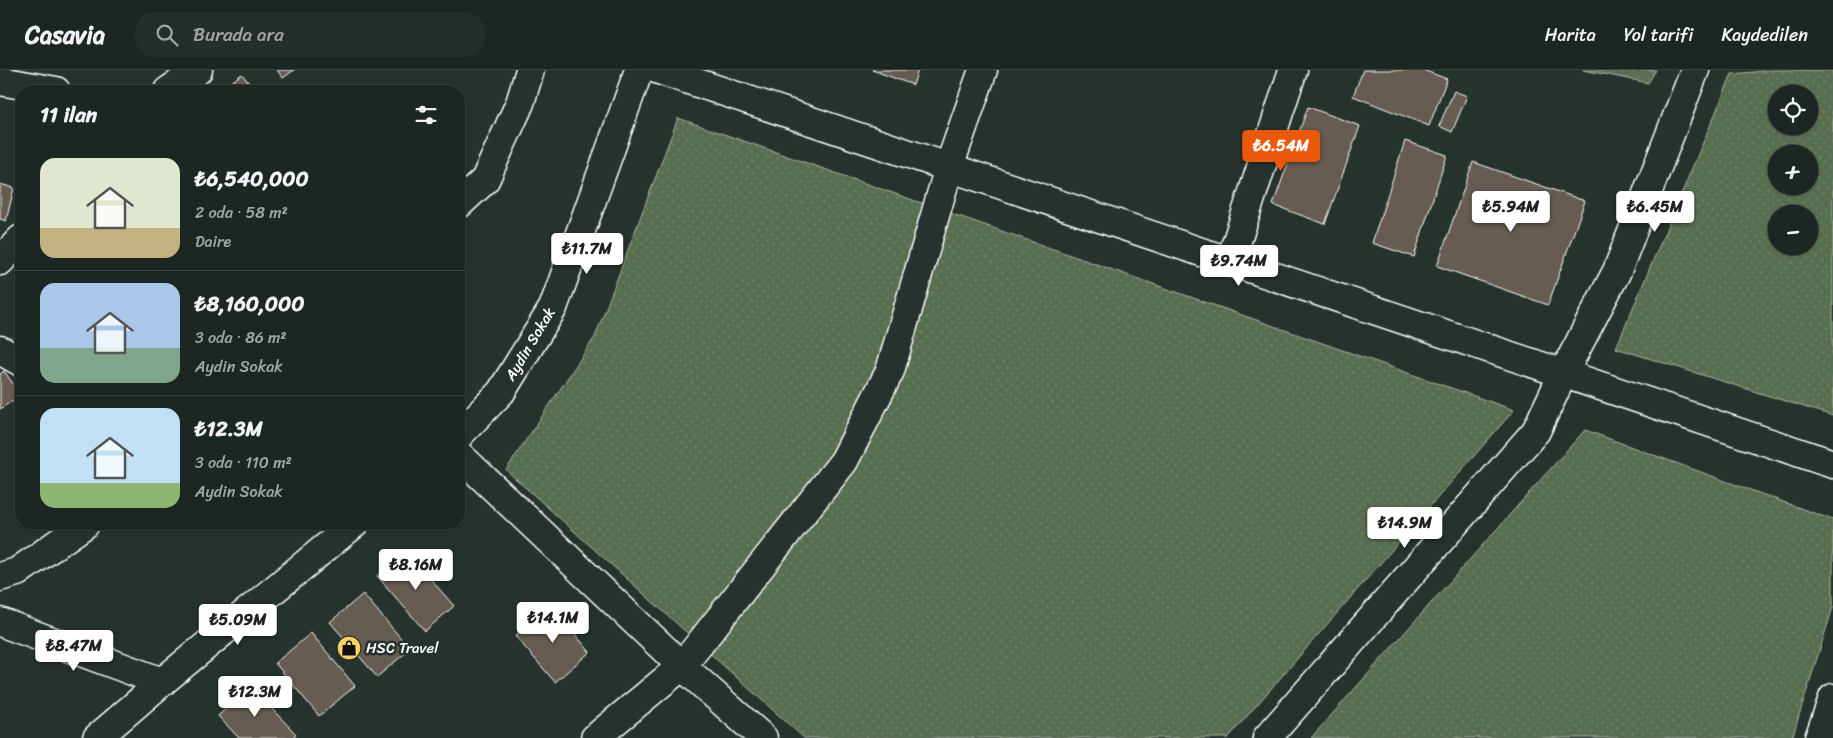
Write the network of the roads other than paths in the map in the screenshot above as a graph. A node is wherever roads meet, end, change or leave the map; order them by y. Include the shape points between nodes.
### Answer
1 (198, 70) edge
2 (530, 70) edge
3 (639, 70) edge
4 (658, 70) edge
5 (982, 70) edge
6 (1293, 70) edge
7 (1695, 70) edge
8 (2, 78) edge
9 (31, 85) edge
10 (177, 85) edge
11 (949, 168) junction
12 (465, 198) edge
13 (15, 245) edge
14 (0, 261) edge
15 (1230, 262) junction
16 (0, 350) edge
17 (15, 359) edge
18 (1564, 374) junction
19 (465, 430) edge
20 (465, 461) edge
21 (1833, 464) edge
22 (76, 530) edge
23 (347, 530) edge
24 (0, 577) edge
25 (0, 622) edge
26 (682, 666) junction
27 (162, 682) junction
28 (1833, 698) edge
29 (97, 738) edge
30 (595, 738) edge
31 (763, 738) edge
32 (1267, 738) edge
33 (1819, 738) edge

1 - 10 street
2 - 12 street via 520,103 485,180
3 - 19 street, Aydin Sokak via 552,308 501,392
4 - 11 street
5 - 11 street
6 - 15 street
7 - 18 street via 1617,271
8 - 9 street
11 - 15 street
11 - 26 street via 890,371 844,461
13 - 14 street
15 - 18 street
16 - 17 street
18 - 21 street
18 - 32 street via 1536,431
20 - 26 street
22 - 24 street via 17,572
23 - 27 street
25 - 27 street
26 - 30 street
26 - 31 street
27 - 29 street
28 - 33 street

